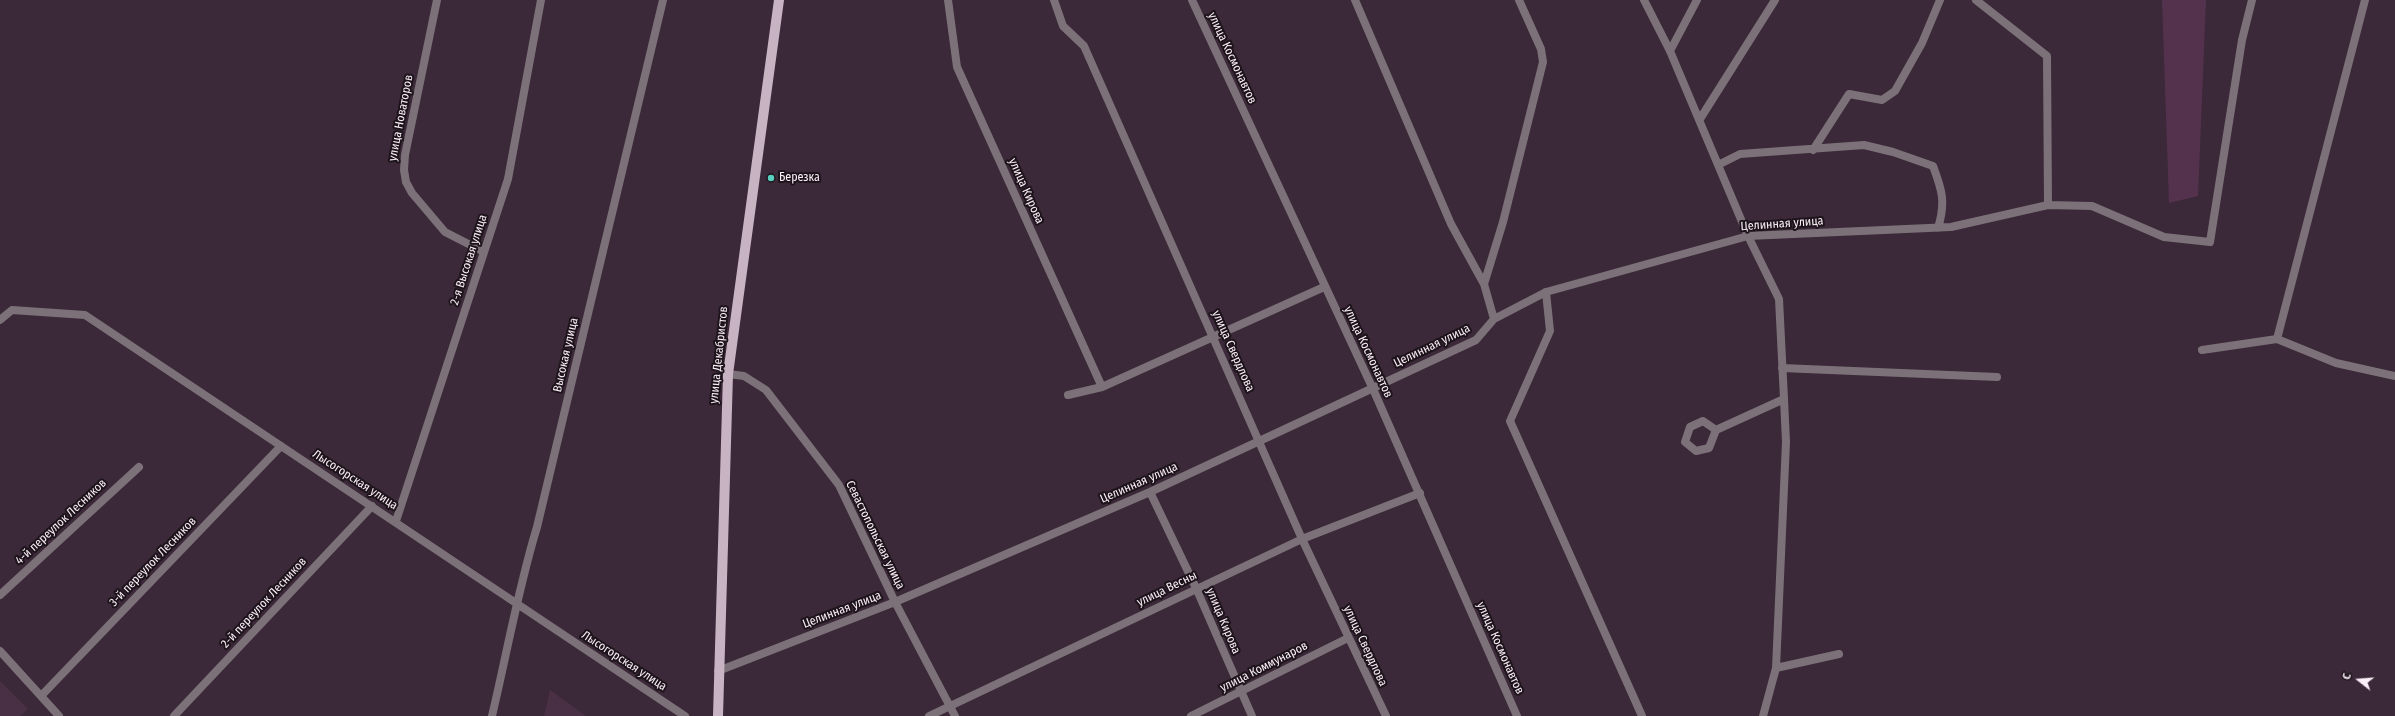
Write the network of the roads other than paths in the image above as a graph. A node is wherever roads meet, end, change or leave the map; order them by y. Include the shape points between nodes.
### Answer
1 (437, 0) edge
2 (541, 0) edge
3 (663, 0) edge
4 (779, 0) edge
5 (948, 0) edge
6 (1054, 0) edge
7 (1192, 0) edge
8 (1355, 0) edge
9 (1520, 0) edge
10 (1644, 0) edge
11 (1697, 0) edge
12 (1775, 0) edge
13 (1940, 0) edge
14 (1976, 0) edge
15 (2252, 0) edge
16 (2365, 0) edge
17 (1670, 51) junction
18 (1700, 119) junction
19 (1813, 150) junction
20 (1718, 165) junction
21 (2048, 205) junction
22 (1938, 228) junction
23 (1748, 236) junction
24 (484, 252) junction
25 (1484, 284) junction
26 (1324, 287) junction
27 (1546, 292) junction
28 (1494, 319) junction
29 (0, 320) edge
30 (1213, 336) junction
31 (2277, 339) junction
32 (2202, 350) dead end
33 (1782, 368) junction
34 (728, 374) junction
35 (2395, 376) edge
36 (1997, 377) dead end
37 (1102, 387) junction
38 (1372, 389) junction
39 (1068, 395) dead end
40 (1784, 399) junction
41 (1716, 430) dead end
42 (1260, 442) junction
43 (281, 446) junction
44 (139, 467) dead end
45 (1150, 492) junction
46 (1420, 493) junction
47 (372, 506) junction
48 (396, 521) junction
49 (1302, 539) junction
50 (1196, 588) junction
51 (0, 594) edge
52 (896, 602) junction
53 (518, 606) junction
54 (1348, 638) junction
55 (0, 651) edge
56 (1838, 654) dead end
57 (1776, 668) junction
58 (718, 671) junction
59 (1240, 692) junction
60 (42, 695) junction
61 (952, 706) junction
62 (59, 716) edge
63 (174, 716) edge
64 (492, 716) edge
65 (685, 716) edge
66 (718, 716) edge
67 (928, 716) edge
68 (955, 716) edge
69 (1191, 716) edge
70 (1252, 716) edge
71 (1386, 716) edge
72 (1517, 716) edge
73 (1642, 716) edge
74 (1763, 716) edge

1 - 24 street, улица Новаторов via 405,154 406,182 412,193 445,232
2 - 24 street, 2-я Высокая улица via 508,179
3 - 53 street, Высокая улица via 537,527 521,580
4 - 34 main road, улица Декабристов
5 - 37 street, улица Кирова via 957,67
6 - 30 street, улица Свердлова via 1063,26 1084,46
7 - 26 street, улица Космонавтов
8 - 25 street via 1451,224
9 - 25 street via 1541,49 1543,62 1503,222
10 - 17 street
11 - 17 street
12 - 18 street
13 - 19 street via 1922,43 1895,92 1882,100 1849,94
14 - 21 street via 2047,56
15 - 21 street, Целинная улица via 2242,40 2210,242 2164,237 2092,206
16 - 31 street
17 - 18 street
18 - 20 street
19 - 20 street via 1740,154
19 - 22 street via 1864,145 1933,166 1942,190 1944,211
20 - 23 street
21 - 22 street, Целинная улица
22 - 23 street, Целинная улица
23 - 27 street, Целинная улица
23 - 33 street via 1779,299
24 - 48 street, 2-я Высокая улица
25 - 28 street
26 - 30 street
26 - 38 street, улица Космонавтов
27 - 28 street, Целинная улица
27 - 73 street via 1550,331 1510,421
28 - 38 street, Целинная улица via 1476,340
29 - 43 street, Лысогорская улица via 12,310 85,315
30 - 37 street
30 - 42 street, улица Свердлова
31 - 32 street
31 - 35 street via 2336,363
33 - 36 street
33 - 40 street
34 - 52 street, Севастопольская улица via 744,376 766,390 839,485
34 - 58 main road, улица Декабристов
37 - 39 street
38 - 42 street, Целинная улица
38 - 46 street, улица Космонавтов
40 - 41 street
40 - 57 street via 1786,442
42 - 45 street, Целинная улица
42 - 49 street, улица Свердлова
43 - 47 street, Лысогорская улица
43 - 60 street, 3-й переулок Лесников
44 - 51 street, 4-й переулок Лесников
45 - 50 street, улица Кирова
45 - 52 street, Целинная улица
46 - 49 street, улица Весны
46 - 72 street, улица Космонавтов
47 - 48 street, Лысогорская улица
47 - 63 street, 2-й переулок Лесников
48 - 53 street, Лысогорская улица
49 - 50 street, улица Весны
49 - 54 street, улица Свердлова
50 - 59 street, улица Кирова
50 - 61 street, улица Весны
52 - 58 street, Целинная улица
52 - 61 street, Севастопольская улица
53 - 64 street, Высокая улица
53 - 65 street, Лысогорская улица
54 - 59 street, улица Коммунаров
54 - 71 street, улица Свердлова
55 - 60 street
56 - 57 street
57 - 74 street
58 - 66 main road, улица Декабристов
59 - 69 street, улица Коммунаров
59 - 70 street, улица Кирова
60 - 62 street
61 - 67 street, улица Весны
61 - 68 street, Севастопольская улица

